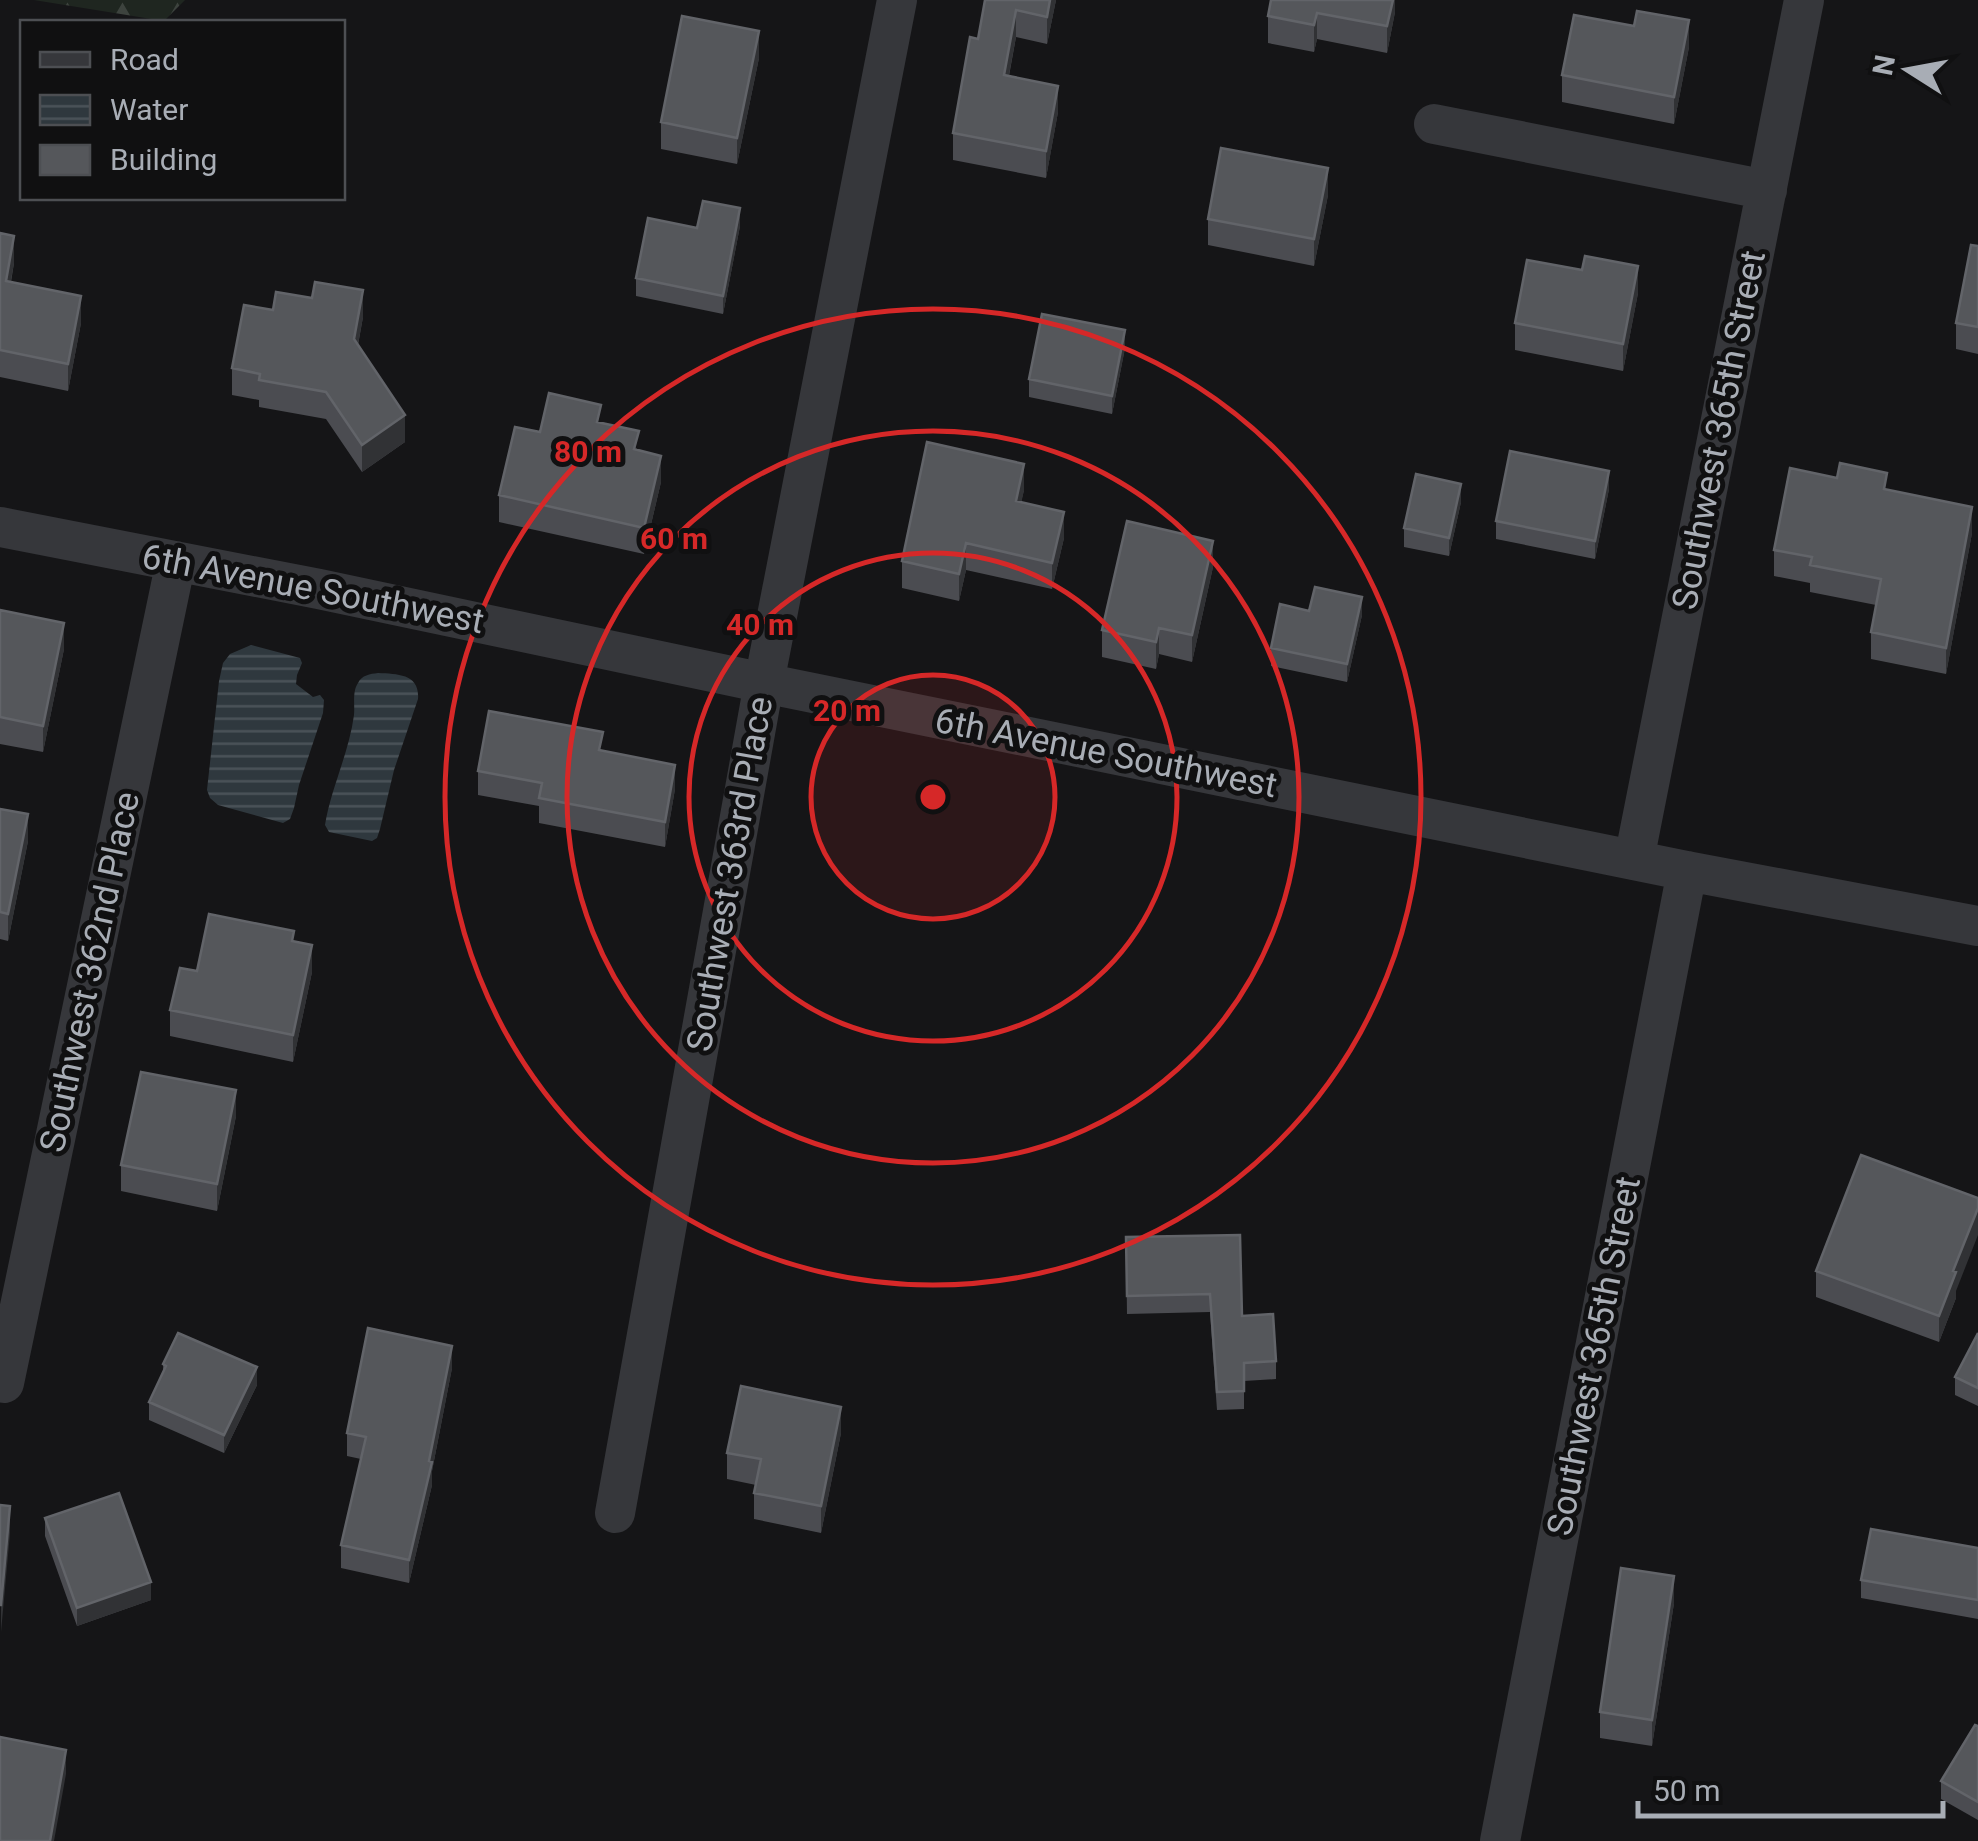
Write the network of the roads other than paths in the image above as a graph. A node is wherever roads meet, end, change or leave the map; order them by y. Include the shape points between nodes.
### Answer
1 (896, 0) edge
2 (1804, 0) edge
3 (1434, 124) dead end
4 (1767, 190) junction
5 (0, 528) edge
6 (176, 561) junction
7 (764, 683) junction
8 (1634, 860) junction
9 (1688, 871) junction
10 (1978, 926) edge
11 (4, 1384) dead end
12 (615, 1513) dead end
13 (1500, 1841) edge

1 - 7 street, Southwest 363rd Place
2 - 4 street, Southwest 365th Street
3 - 4 street
4 - 8 street, Southwest 365th Street
5 - 6 street, 6th Avenue Southwest
6 - 7 street, 6th Avenue Southwest
6 - 11 street, Southwest 362nd Place
7 - 8 street, 6th Avenue Southwest
7 - 12 street, Southwest 363rd Place
8 - 9 street, 6th Avenue Southwest
9 - 10 street, 6th Avenue Southwest
9 - 13 street, Southwest 365th Street

